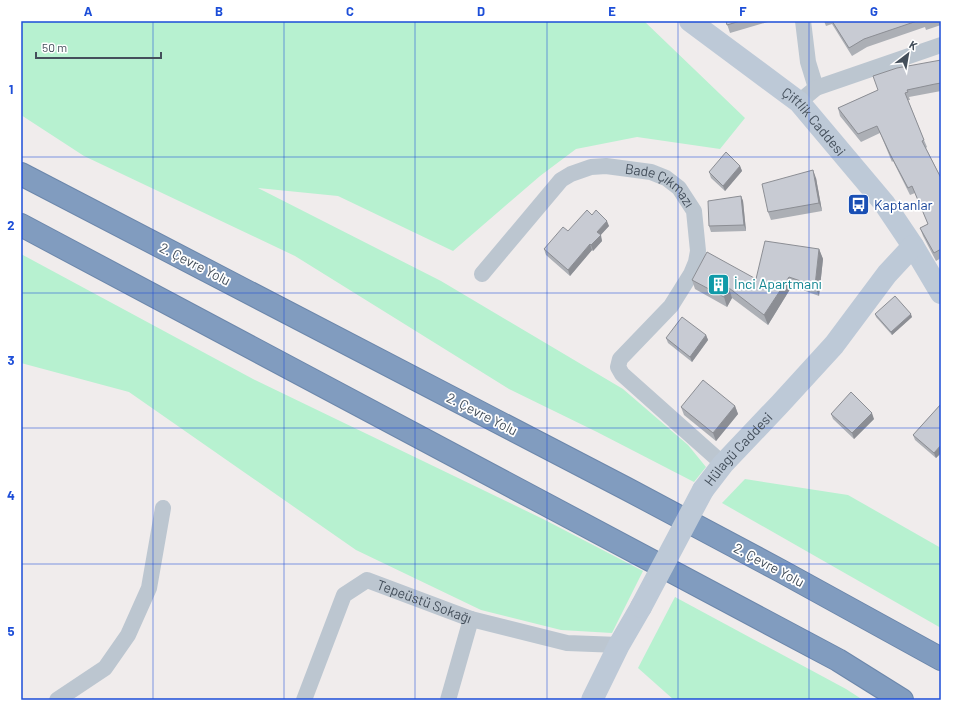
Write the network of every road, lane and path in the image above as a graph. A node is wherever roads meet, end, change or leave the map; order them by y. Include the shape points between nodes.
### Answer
1 (690, 21) edge
2 (803, 21) edge
3 (941, 45) edge
4 (816, 88) junction
5 (799, 102) junction
6 (21, 174) edge
7 (21, 225) edge
8 (913, 246) junction
9 (482, 274) dead end
10 (941, 293) edge
11 (723, 464) junction
12 (163, 508) dead end
13 (471, 620) junction
14 (619, 645) junction
15 (941, 659) edge
16 (57, 700) edge
17 (304, 700) edge
18 (448, 700) edge
19 (592, 700) edge
20 (902, 700) edge

1 - 5 street, Çiftlik Caddesi
2 - 4 street via 808,62
3 - 4 street
4 - 5 street
5 - 8 street, Çiftlik Caddesi via 884,203
6 - 15 highway, 2. Çevre Yolu via 620,486
7 - 20 highway via 832,656
8 - 10 street, Çiftlik Caddesi
8 - 11 street, Hülagü Caddesi via 887,274 834,345
9 - 11 street, Bade Çıkmazı via 561,180 571,174 587,168 606,166 651,172 666,178 679,188 694,211 698,251 696,262 671,306 620,359 618,366 622,374
11 - 14 street, Hülagü Caddesi, bridge via 703,490
12 - 16 street via 149,588 128,636 105,668
13 - 14 street, Tepeüstü Sokağı via 567,643
13 - 17 street, Tepeüstü Sokağı via 367,580 344,595
13 - 18 street
14 - 19 street, Hülagü Caddesi

